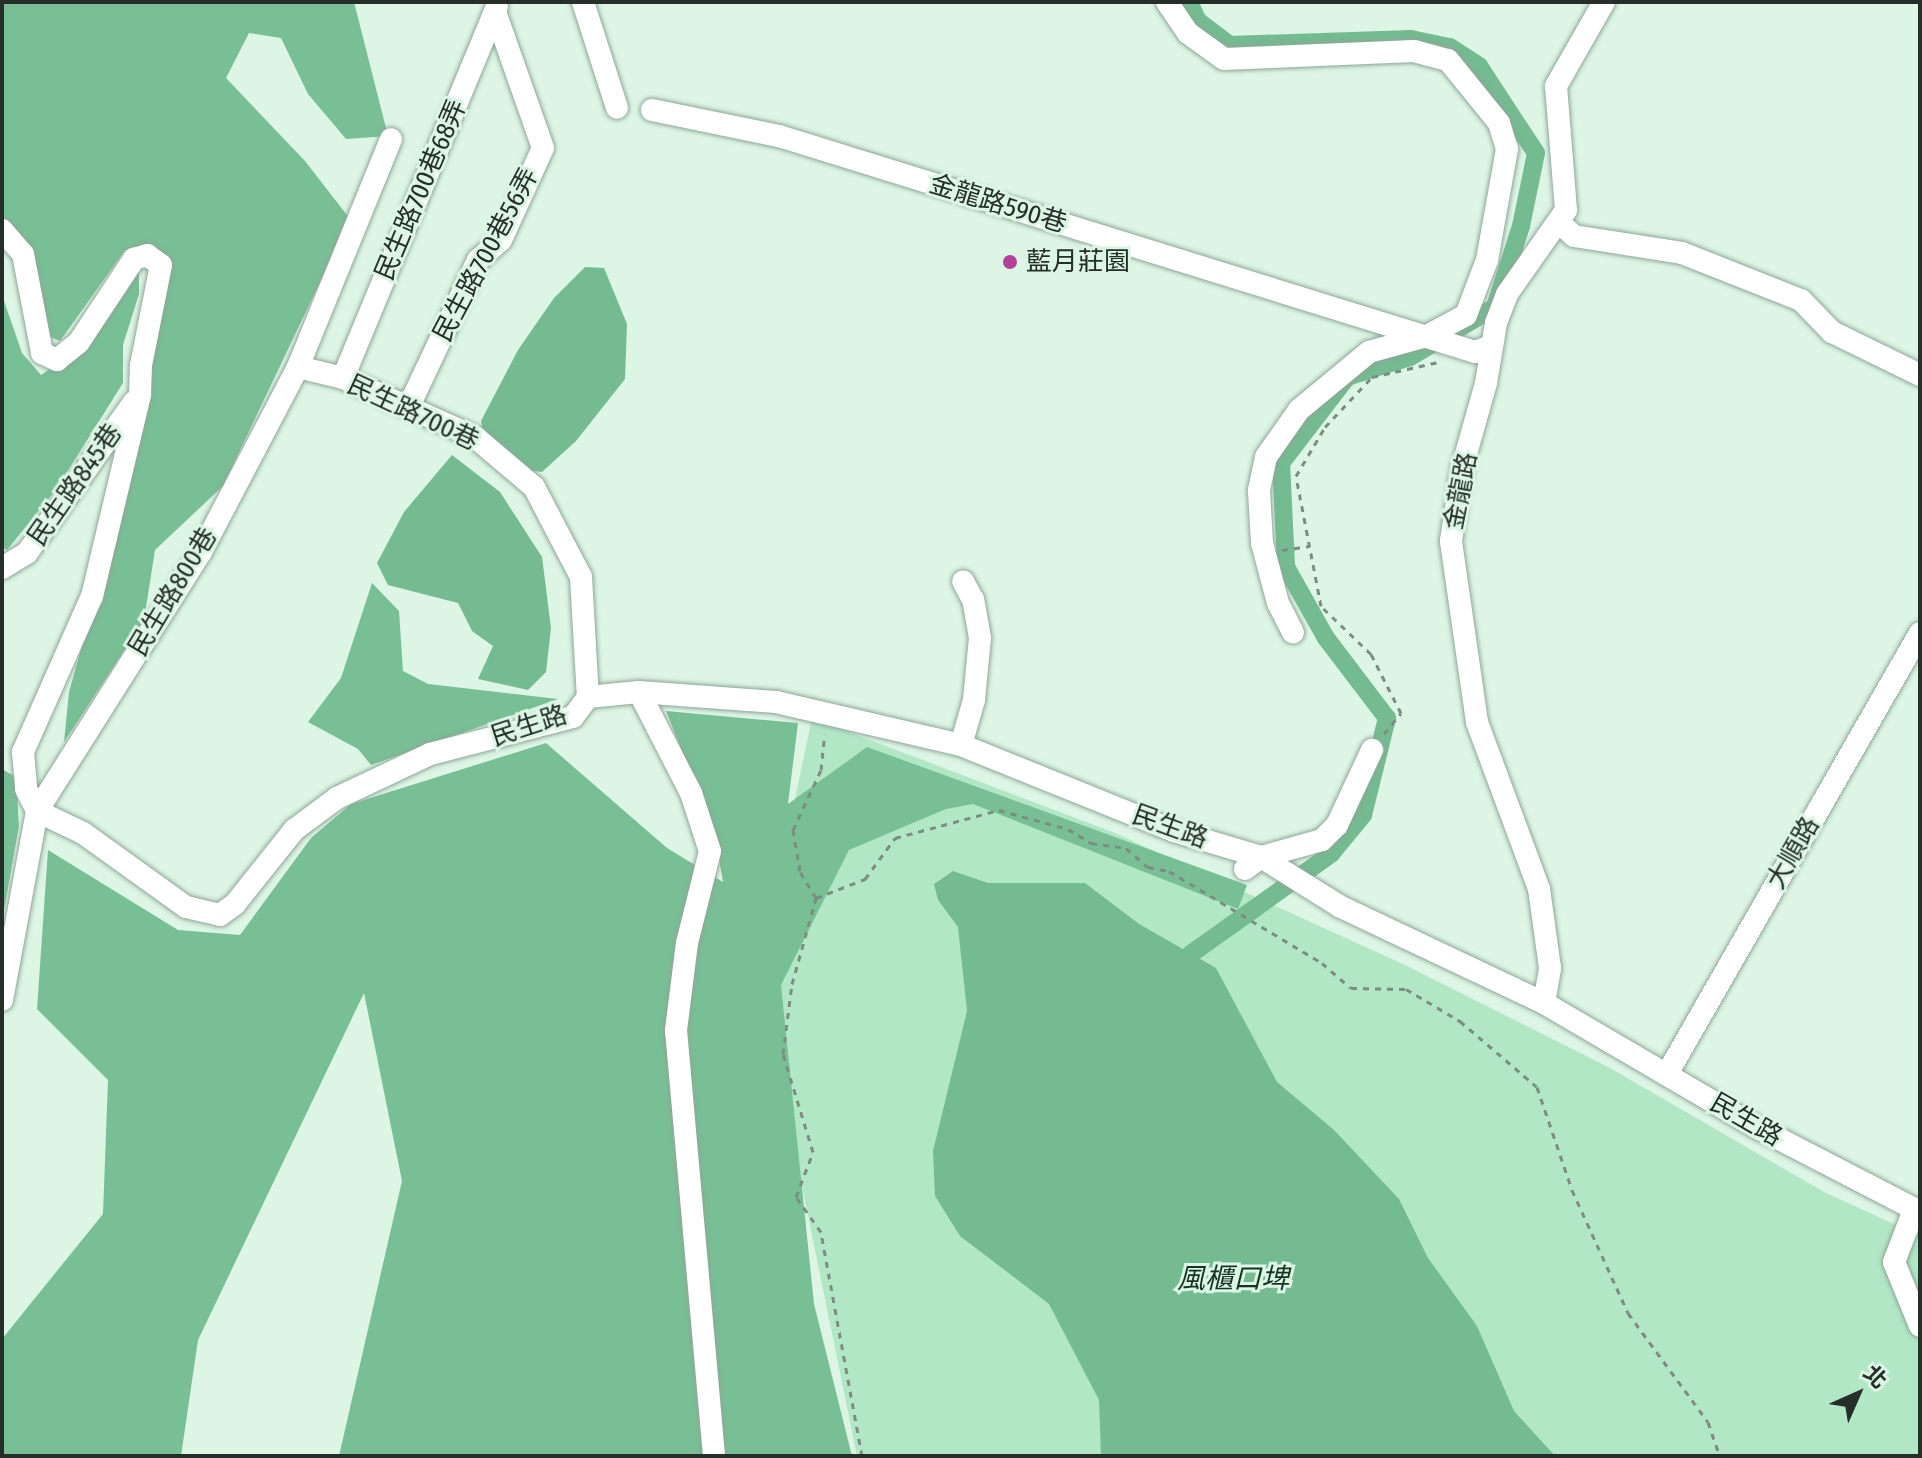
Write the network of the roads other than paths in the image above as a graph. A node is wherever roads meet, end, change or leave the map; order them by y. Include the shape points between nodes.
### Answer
1 (583, 2) edge
2 (1167, 2) edge
3 (1604, 2) edge
4 (497, 7) edge
5 (617, 108) dead end
6 (652, 110) dead end
7 (391, 139) dead end
8 (1561, 224) junction
9 (2, 230) edge
10 (1487, 260) junction
11 (1522, 271) junction
12 (1429, 338) junction
13 (1473, 348) junction
14 (298, 367) junction
15 (1920, 375) edge
16 (343, 378) junction
17 (140, 395) junction
18 (409, 406) junction
19 (2, 568) edge
20 (963, 581) dead end
21 (1293, 632) dead end
22 (1920, 633) edge
23 (639, 692) junction
24 (588, 697) junction
25 (961, 745) junction
26 (1372, 750) road end
27 (37, 811) junction
28 (1253, 863) junction
29 (2, 1000) edge
30 (1544, 1003) junction
31 (1667, 1074) junction
32 (1917, 1211) edge
33 (1920, 1326) edge
34 (714, 1456) edge

1 - 5 street
2 - 10 street via 1188,33 1224,59 1238,62 1414,51 1448,60 1499,123 1507,149
3 - 8 street via 1556,86 1566,210
4 - 16 street, 民生路700巷68弄
4 - 18 street, 民生路700巷56弄 via 543,148 501,240 478,260
6 - 12 street, 金龍路590巷 via 779,136
7 - 14 street, 民生路800巷
8 - 11 street, 金龍路
8 - 15 street via 1574,236 1682,253 1801,300 1832,332
9 - 17 street via 23,254 42,353 57,360 79,342 134,259 147,255 161,265
10 - 11 street
10 - 12 street via 1466,315
11 - 13 street, 金龍路
12 - 13 street, 金龍路590巷
12 - 21 street via 1369,352 1290,422 1261,473 1264,552 1278,603
13 - 30 street, 金龍路 via 1452,567 1477,722 1539,889 1550,968
14 - 16 street, 民生路700巷
14 - 27 street, 民生路800巷 via 201,552
16 - 18 street, 民生路700巷
17 - 19 street, 民生路845巷 via 27,553
17 - 27 street via 92,596 23,752 26,789
18 - 24 street, 民生路700巷 via 475,437 534,487 548,509 581,577
20 - 25 street via 973,600 980,638 974,700
22 - 31 street, 大順路
23 - 24 street, 民生路
23 - 25 street, 民生路 via 720,694
23 - 34 street via 691,793 710,851 687,943 676,1030
24 - 27 street, 民生路 via 573,717 430,754 337,798 294,830 235,904 220,915 186,907 83,833
25 - 28 street, 民生路
26 - 28 street via 1337,825 1322,840
27 - 29 street
28 - 30 street, 民生路
30 - 31 street, 民生路
31 - 32 street, 民生路
32 - 33 street via 1894,1262

